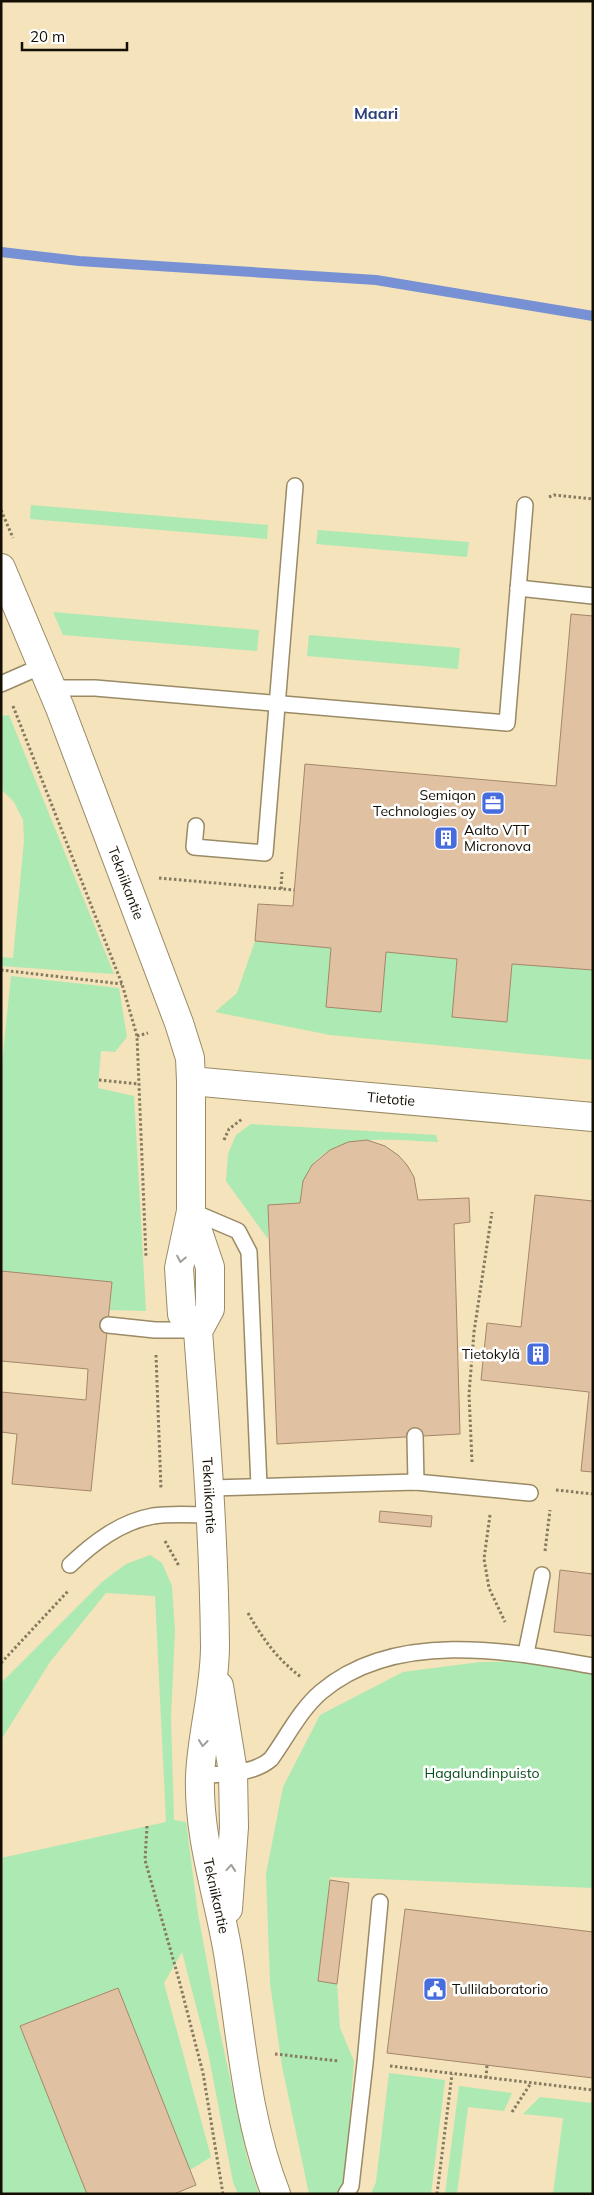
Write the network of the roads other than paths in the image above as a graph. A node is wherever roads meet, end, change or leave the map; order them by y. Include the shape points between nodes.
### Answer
1 (295, 486) dead end
2 (525, 505) road end
3 (1, 568) edge
4 (518, 588) junction
5 (593, 596) edge
6 (46, 677) junction
7 (2, 684) edge
8 (277, 704) junction
9 (196, 826) dead end
10 (192, 1081) junction
11 (593, 1116) edge
12 (190, 1211) junction
13 (108, 1325) dead end
14 (198, 1330) junction
15 (415, 1436) dead end
16 (416, 1482) junction
17 (259, 1486) junction
18 (210, 1488) junction
19 (530, 1493) road end
20 (212, 1515) junction
21 (70, 1565) dead end
22 (542, 1574) dead end
23 (526, 1653) junction
24 (215, 1660) junction
25 (593, 1666) edge
26 (233, 1772) junction
27 (200, 1776) junction
28 (380, 1902) dead end
29 (228, 1952) junction
30 (276, 2194) edge
31 (346, 2194) edge

1 - 8 lane
2 - 4 lane
3 - 6 main road, Tekniikantie
4 - 5 lane
4 - 8 lane via 507,723
6 - 7 lane
6 - 8 lane via 95,688
6 - 10 main road, Tekniikantie via 179,1024 190,1058
8 - 9 lane via 265,853 194,847
10 - 11 main road, Tietotie
10 - 12 main road, Tekniikantie
12 - 14 main road, Tekniikantie via 180,1268 182,1314
12 - 17 lane via 238,1231 249,1252
13 - 14 lane
14 - 18 main road, Tekniikantie
15 - 16 lane
16 - 17 lane
16 - 19 lane
17 - 18 lane
18 - 20 main road, Tekniikantie
20 - 21 lane via 152,1516 120,1527
20 - 24 main road, Tekniikantie
22 - 23 lane
23 - 25 lane
23 - 26 lane via 463,1649 403,1655 354,1670 322,1692 307,1707 263,1766
24 - 26 main road, Tekniikantie
24 -> 27 main road, Tekniikantie
26 - 27 lane
29 -> 26 main road, Tekniikantie via 234,1827
27 - 29 main road, Tekniikantie via 205,1844
28 - 31 lane via 351,2186
29 - 30 main road, Tekniikantie via 249,2093

